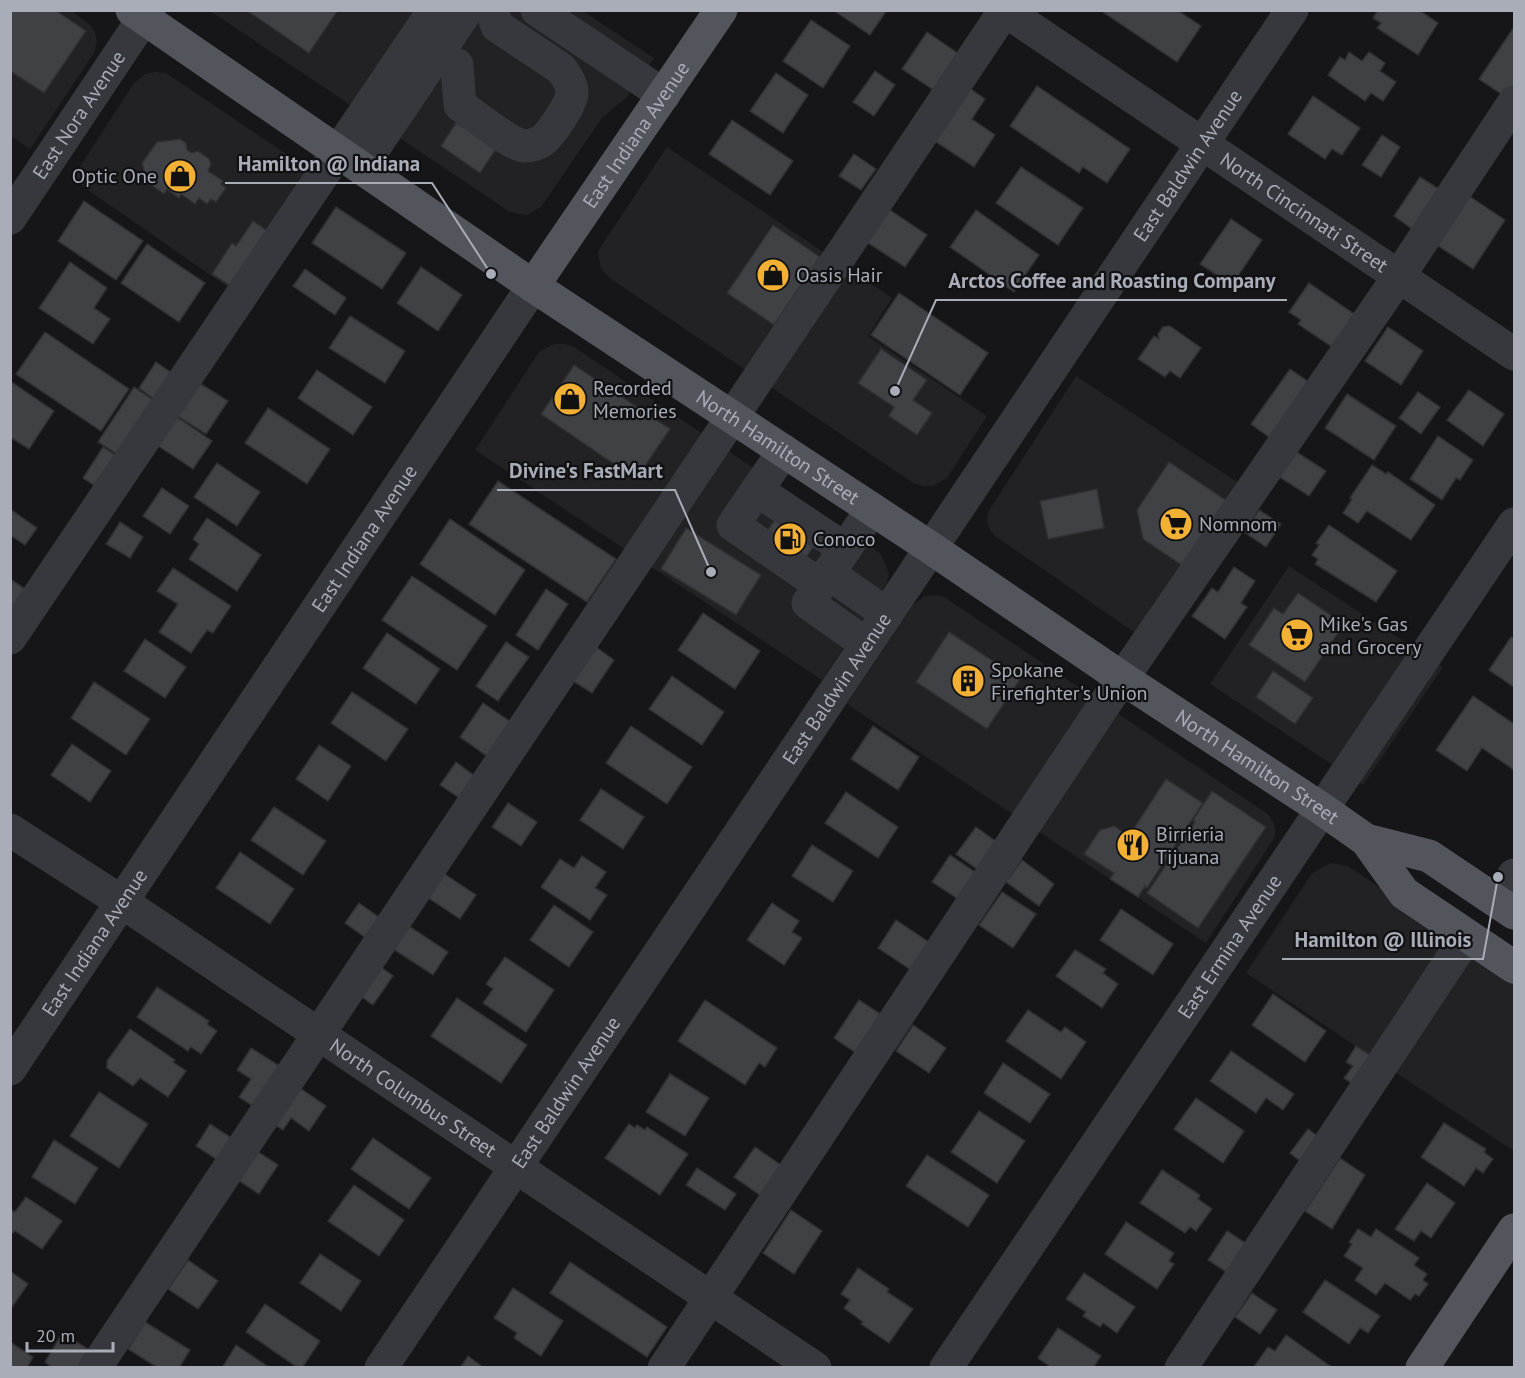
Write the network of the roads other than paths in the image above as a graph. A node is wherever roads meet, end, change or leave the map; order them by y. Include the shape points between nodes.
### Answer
1 (434, 10) edge
2 (467, 10) edge
3 (492, 10) edge
4 (537, 10) edge
5 (721, 10) edge
6 (1292, 10) edge
7 (1004, 11) edge
8 (142, 13) edge
9 (457, 66) dead end
10 (664, 95) junction
11 (1515, 102) edge
12 (1202, 144) junction
13 (350, 160) junction
14 (10, 218) edge
15 (1399, 276) junction
16 (533, 286) junction
17 (1515, 354) edge
18 (732, 417) junction
19 (784, 451) junction
20 (757, 490) junction
21 (872, 509) junction
22 (1515, 524) edge
23 (931, 548) junction
24 (831, 569) junction
25 (887, 614) junction
26 (10, 638) edge
27 (866, 644) junction
28 (1122, 678) junction
29 (1322, 809) junction
30 (10, 830) edge
31 (1366, 840) junction
32 (1509, 896) edge
33 (122, 902) junction
34 (1467, 936) junction
35 (1515, 967) edge
36 (318, 1034) junction
37 (10, 1068) edge
38 (516, 1166) junction
39 (1515, 1230) edge
40 (711, 1298) junction
41 (95, 1368) edge
42 (381, 1368) edge
43 (664, 1368) edge
44 (815, 1368) edge
45 (946, 1368) edge
46 (1181, 1368) edge
47 (1422, 1368) edge

1 - 13 street
2 - 13 street
3 - 9 street via 497,26 560,68 570,84 570,102 542,141 515,144 460,105
4 - 10 street
5 - 10 main road, East Indiana Avenue
6 - 12 street, East Baldwin Avenue
7 - 12 street, North Cincinnati Street
7 - 18 street
8 - 13 main road, North Hamilton Street
8 - 14 street, East Nora Avenue
10 - 16 main road, East Indiana Avenue
11 - 15 street
12 - 15 street, North Cincinnati Street
12 - 23 street, East Baldwin Avenue
13 - 16 main road, North Hamilton Street
13 - 26 street
15 - 17 street, North Cincinnati Street
15 - 28 street
16 - 18 main road, North Hamilton Street
16 - 33 street, East Indiana Avenue
18 - 19 main road, North Hamilton Street
18 - 36 street
19 - 20 street
19 - 21 main road, North Hamilton Street
20 - 24 street
20 - 24 street via 733,525
21 - 23 main road, North Hamilton Street
21 - 24 street
22 - 29 street, East Ermina Avenue
23 - 25 street, East Baldwin Avenue
23 - 28 main road, North Hamilton Street
24 - 25 street
24 - 27 street via 808,603
25 - 27 street, East Baldwin Avenue
27 - 38 street, East Baldwin Avenue
28 - 29 main road, North Hamilton Street
28 - 40 street
29 - 31 main road, North Hamilton Street
29 - 45 street, East Ermina Avenue
30 - 33 street, North Columbus Street
31 - 32 main road, North Hamilton Street via 1428,856
31 - 34 main road, North Hamilton Street via 1404,893
33 - 36 street, North Columbus Street
33 - 37 street, East Indiana Avenue
34 - 35 main road, North Hamilton Street
34 - 46 street
36 - 38 street, North Columbus Street
36 - 41 street
38 - 40 street, North Columbus Street
38 - 42 street, East Baldwin Avenue
39 - 47 main road
40 - 43 street
40 - 44 street, North Columbus Street

